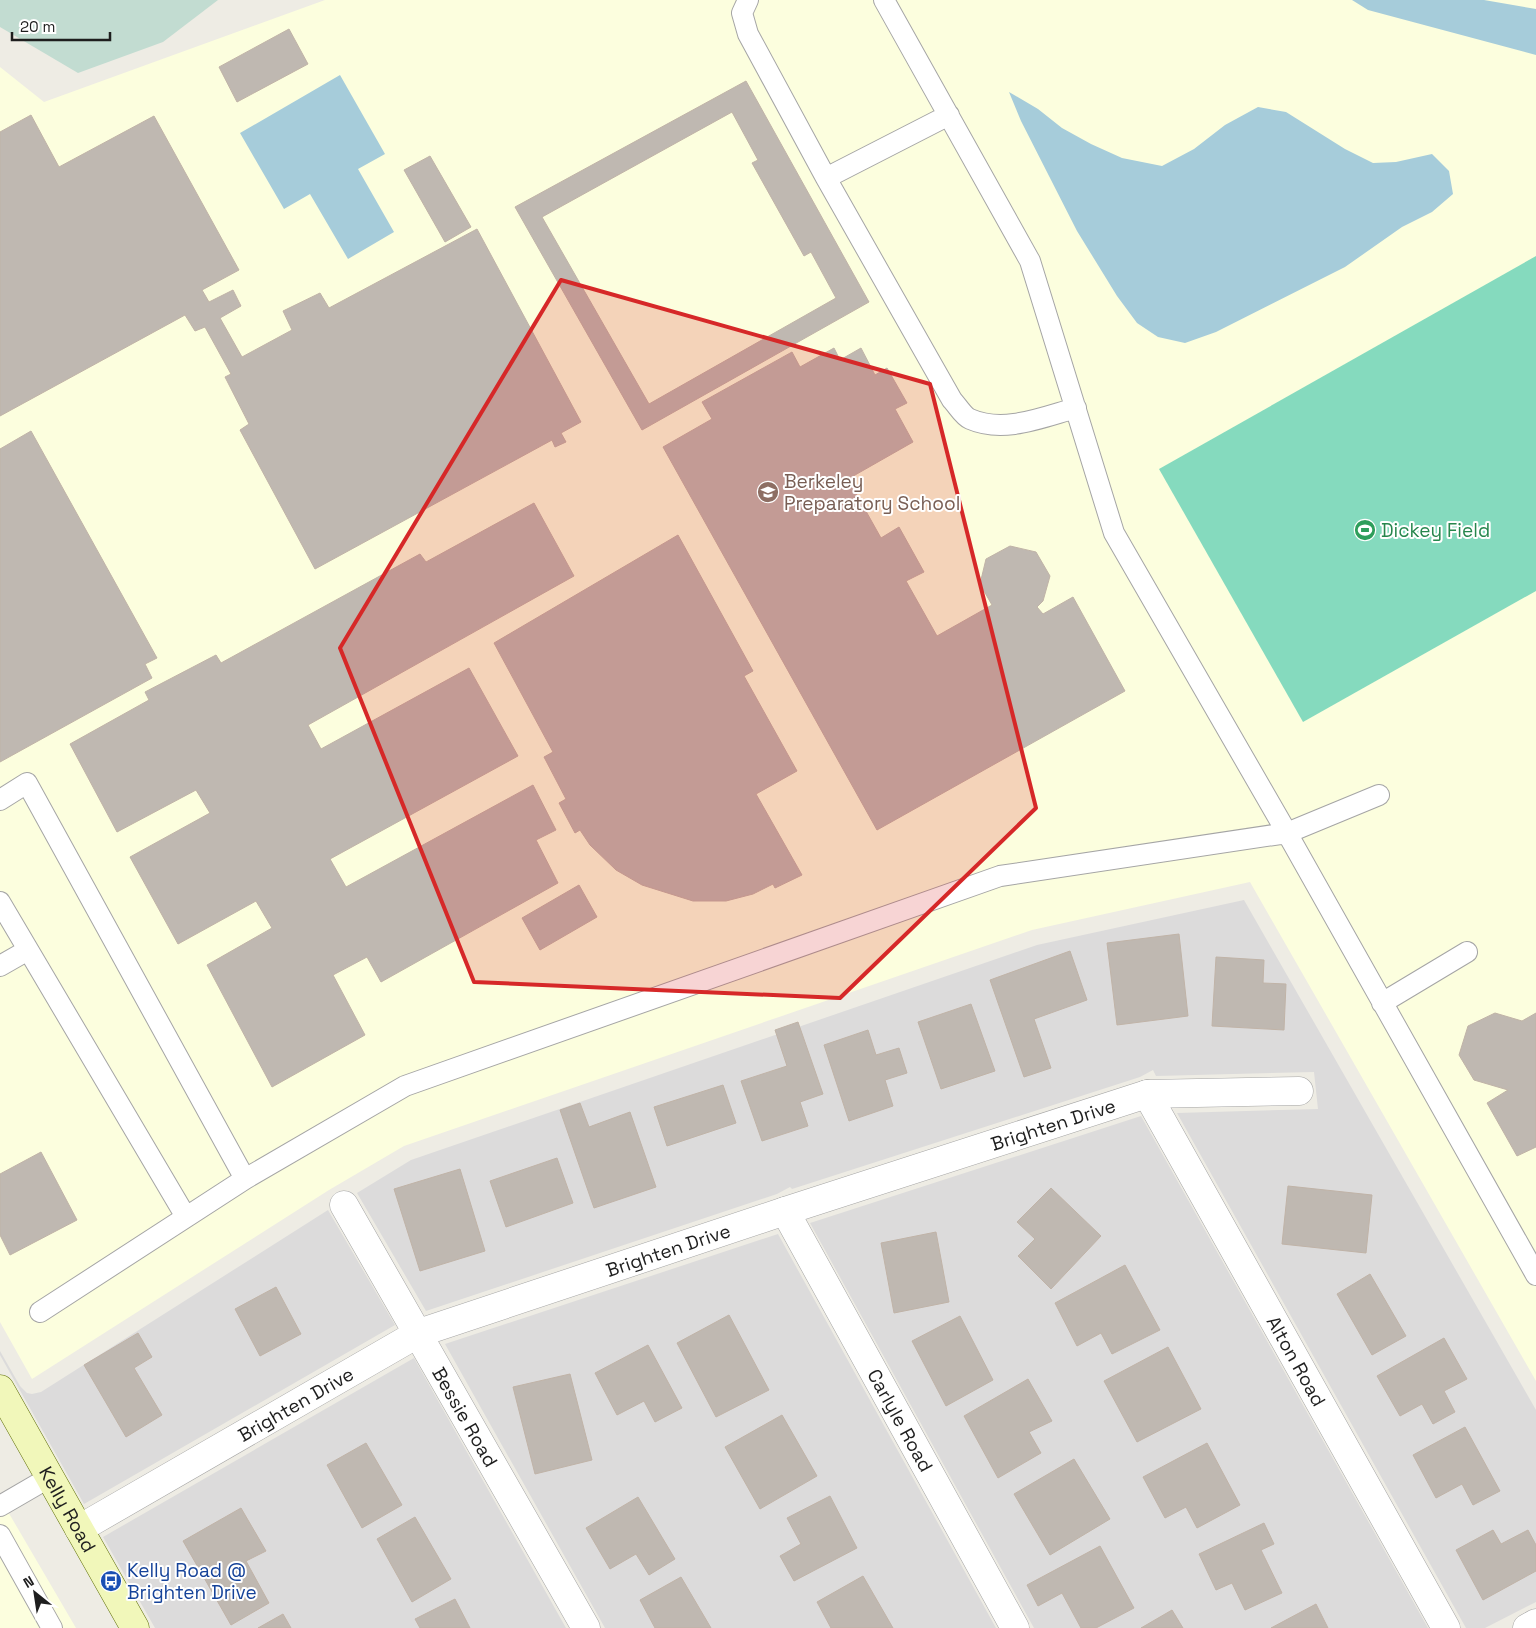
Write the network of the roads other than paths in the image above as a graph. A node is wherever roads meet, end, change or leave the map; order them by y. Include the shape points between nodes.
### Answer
1 (748, 0) edge
2 (884, 0) edge
3 (949, 115) junction
4 (826, 178) junction
5 (1076, 408) junction
6 (1379, 795) dead end
7 (0, 800) edge
8 (1287, 833) junction
9 (0, 902) edge
10 (28, 950) junction
11 (1467, 952) dead end
12 (0, 966) edge
13 (1382, 1003) junction
14 (1299, 1091) dead end
15 (1147, 1094) junction
16 (245, 1179) junction
17 (344, 1205) dead end
18 (785, 1212) junction
19 (186, 1217) junction
20 (1536, 1274) edge
21 (40, 1312) dead end
22 (419, 1333) junction
23 (0, 1388) edge
24 (50, 1477) junction
25 (0, 1506) edge
26 (79, 1529) junction
27 (0, 1535) edge
28 (1536, 1623) edge
29 (52, 1628) edge
30 (135, 1628) edge
31 (586, 1628) edge
32 (1015, 1628) edge
33 (1446, 1628) edge
34 (1526, 1628) edge

1 - 4 lane via 742,13 748,34
2 - 3 lane
3 - 4 lane
3 - 5 lane via 1030,261
4 - 5 lane via 952,400 968,419 996,426 1026,422
5 - 8 lane via 1114,534
6 - 8 lane
7 - 16 lane via 27,783
8 - 13 lane
8 - 16 lane via 1000,876 405,1086
9 - 10 lane
10 - 12 lane
10 - 19 lane
11 - 13 lane
13 - 20 lane
14 - 15 street, Brighten Drive
15 - 18 street, Brighten Drive
15 - 33 street, Alton Road
16 - 19 lane
17 - 22 street, Bessie Road
18 - 22 street, Brighten Drive
18 - 32 street, Carlyle Road
19 - 21 lane
22 - 26 street, Brighten Drive
22 - 31 street, Bessie Road
23 - 24 street, Kelly Road
24 - 25 lane
24 - 26 street, Kelly Road
26 - 30 street, Kelly Road
27 - 29 lane
28 - 34 street

